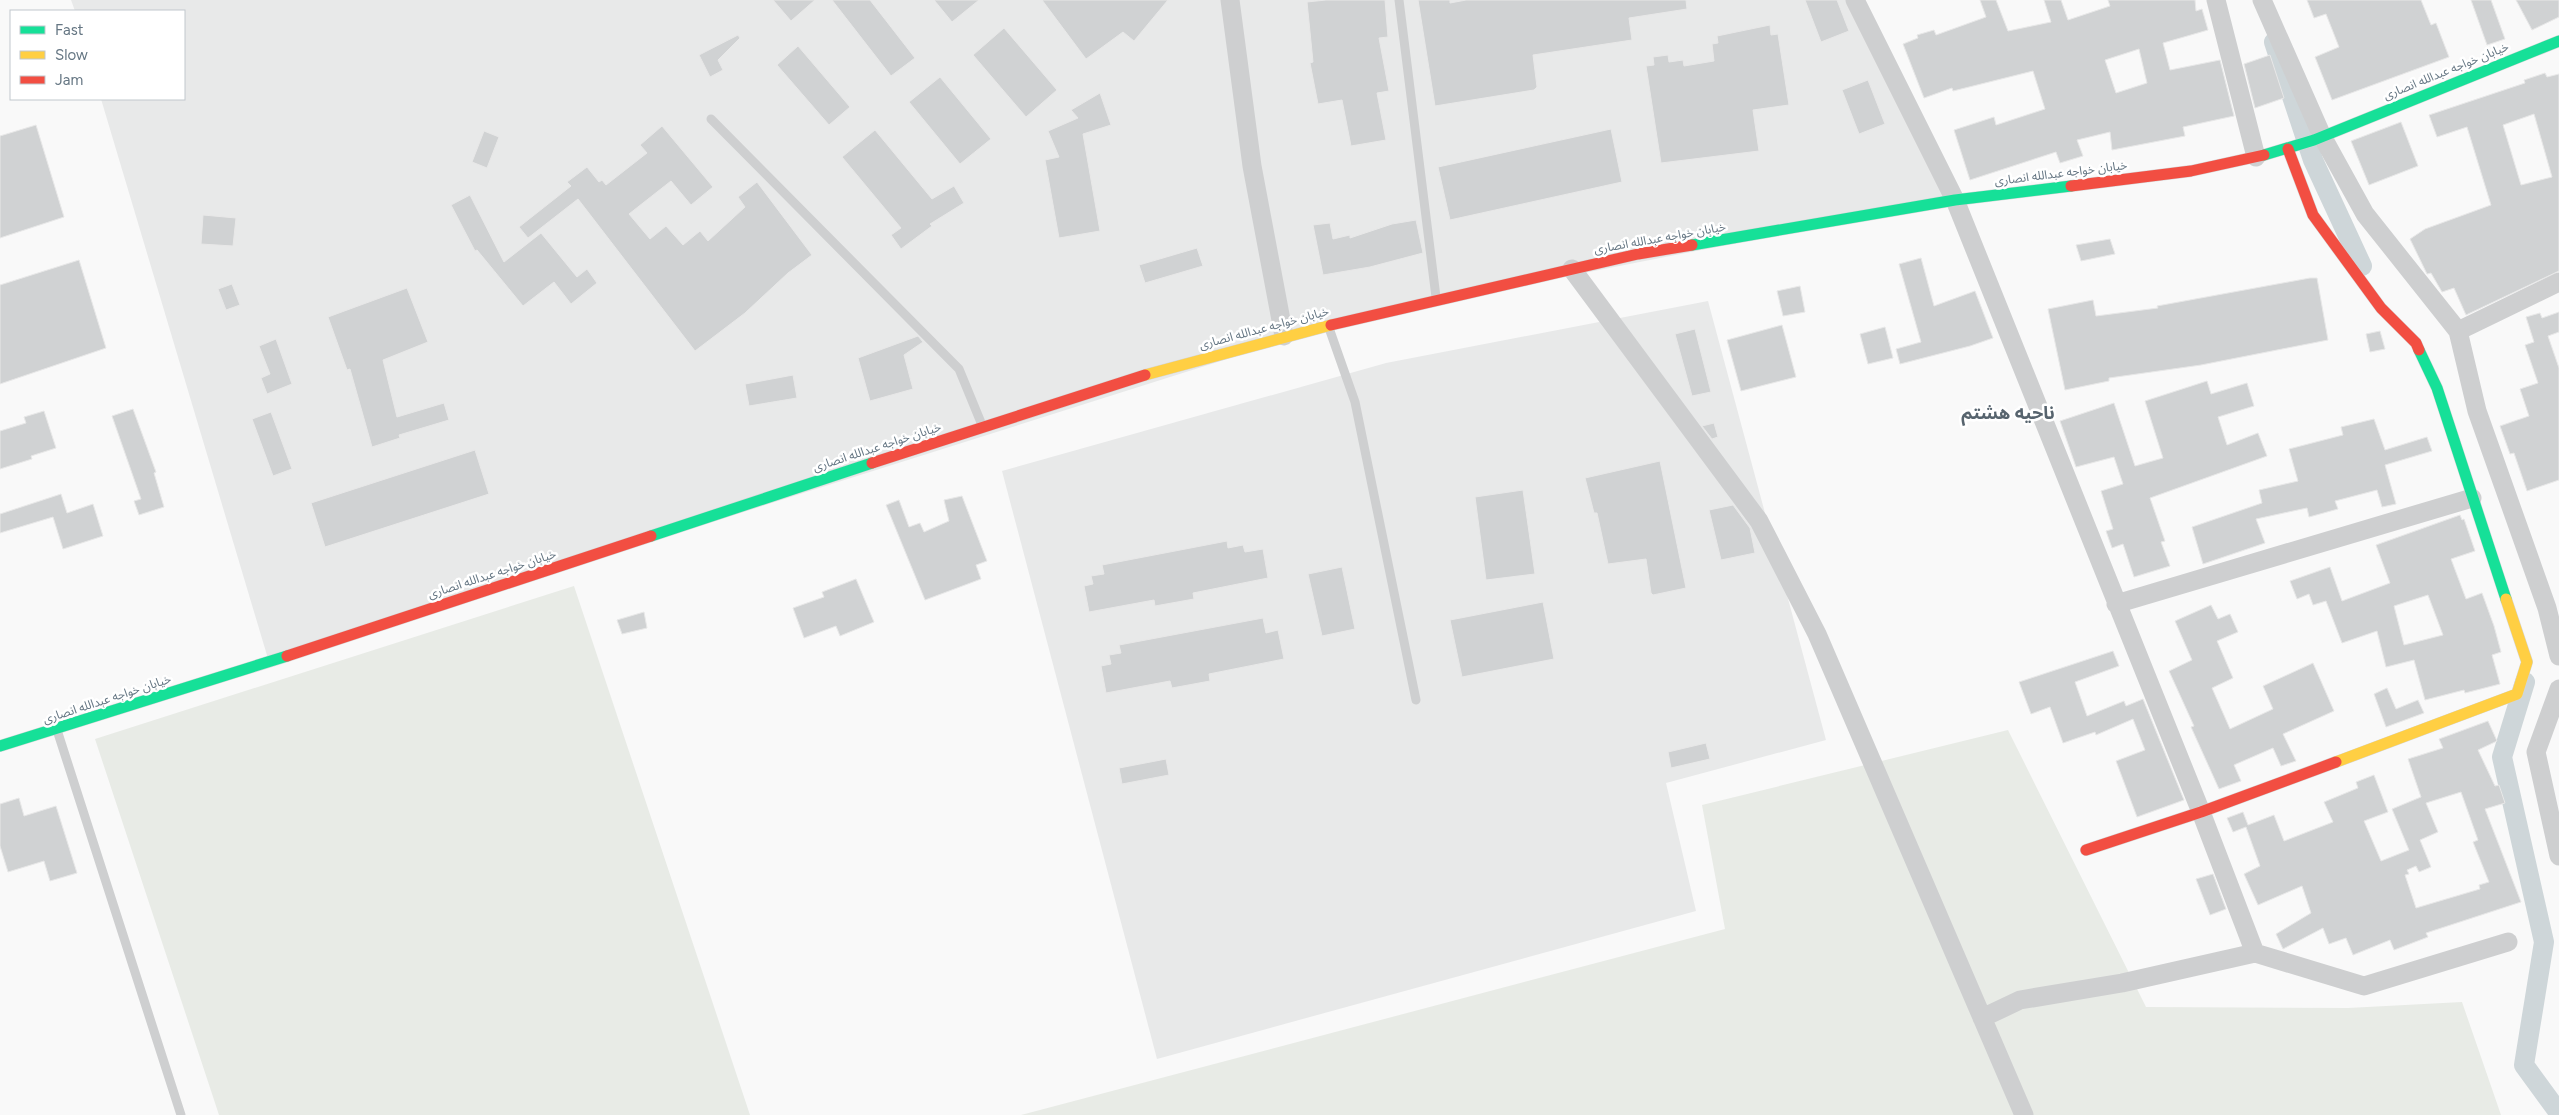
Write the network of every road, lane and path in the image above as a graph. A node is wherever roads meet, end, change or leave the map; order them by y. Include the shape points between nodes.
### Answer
1 (1230, 0) edge
2 (1399, 0) edge
3 (1855, 0) edge
4 (2216, 0) edge
5 (2262, 0) edge
6 (2559, 41) edge
7 (711, 119) dead end
8 (2322, 136) junction
9 (2288, 149) junction
10 (2256, 157) junction
11 (1955, 200) junction
12 (1572, 269) junction
13 (2559, 282) edge
14 (1436, 299) junction
15 (1328, 325) junction
16 (2458, 331) junction
17 (1284, 336) junction
18 (982, 427) junction
19 (2472, 498) junction
20 (2116, 604) junction
21 (2559, 656) edge
22 (2559, 689) edge
23 (1416, 700) dead end
24 (57, 729) junction
25 (0, 746) edge
26 (2201, 812) junction
27 (2086, 850) dead end
28 (2559, 856) edge
29 (2508, 942) dead end
30 (2255, 953) junction
31 (1982, 1018) junction
32 (181, 1115) edge
33 (2024, 1115) edge

1 - 17 street via 1252,166
2 - 14 lane
3 - 11 street
4 - 10 street
5 - 8 street
6 - 8 street, خیابان خواجه عبدالله انصاری
7 - 18 lane via 958,369
8 - 9 street, خیابان خواجه عبدالله انصاری
8 - 16 street via 2365,214
9 - 10 street, خیابان خواجه عبدالله انصاری
9 - 19 street via 2313,215 2381,308 2416,343 2437,388
10 - 11 street, خیابان خواجه عبدالله انصاری via 2191,171
11 - 12 street, خیابان خواجه عبدالله انصاری via 1638,254
11 - 20 street
12 - 14 street, خیابان خواجه عبدالله انصاری
12 - 31 street via 1759,521 1817,634
13 - 16 street
14 - 15 street, خیابان خواجه عبدالله انصاری
15 - 17 street, خیابان خواجه عبدالله انصاری
15 - 23 lane via 1355,402
16 - 21 street via 2477,411 2547,608
17 - 18 street, خیابان خواجه عبدالله انصاری via 1168,368
18 - 24 street, خیابان خواجه عبدالله انصاری
19 - 20 street
19 - 26 street via 2528,662 2517,694
20 - 26 street
22 - 28 street via 2536,752
24 - 25 street, خیابان خواجه عبدالله انصاری
24 - 32 lane
26 - 27 street
26 - 30 street
29 - 30 street via 2364,986
30 - 31 street via 2122,983 2020,1000
31 - 33 street

